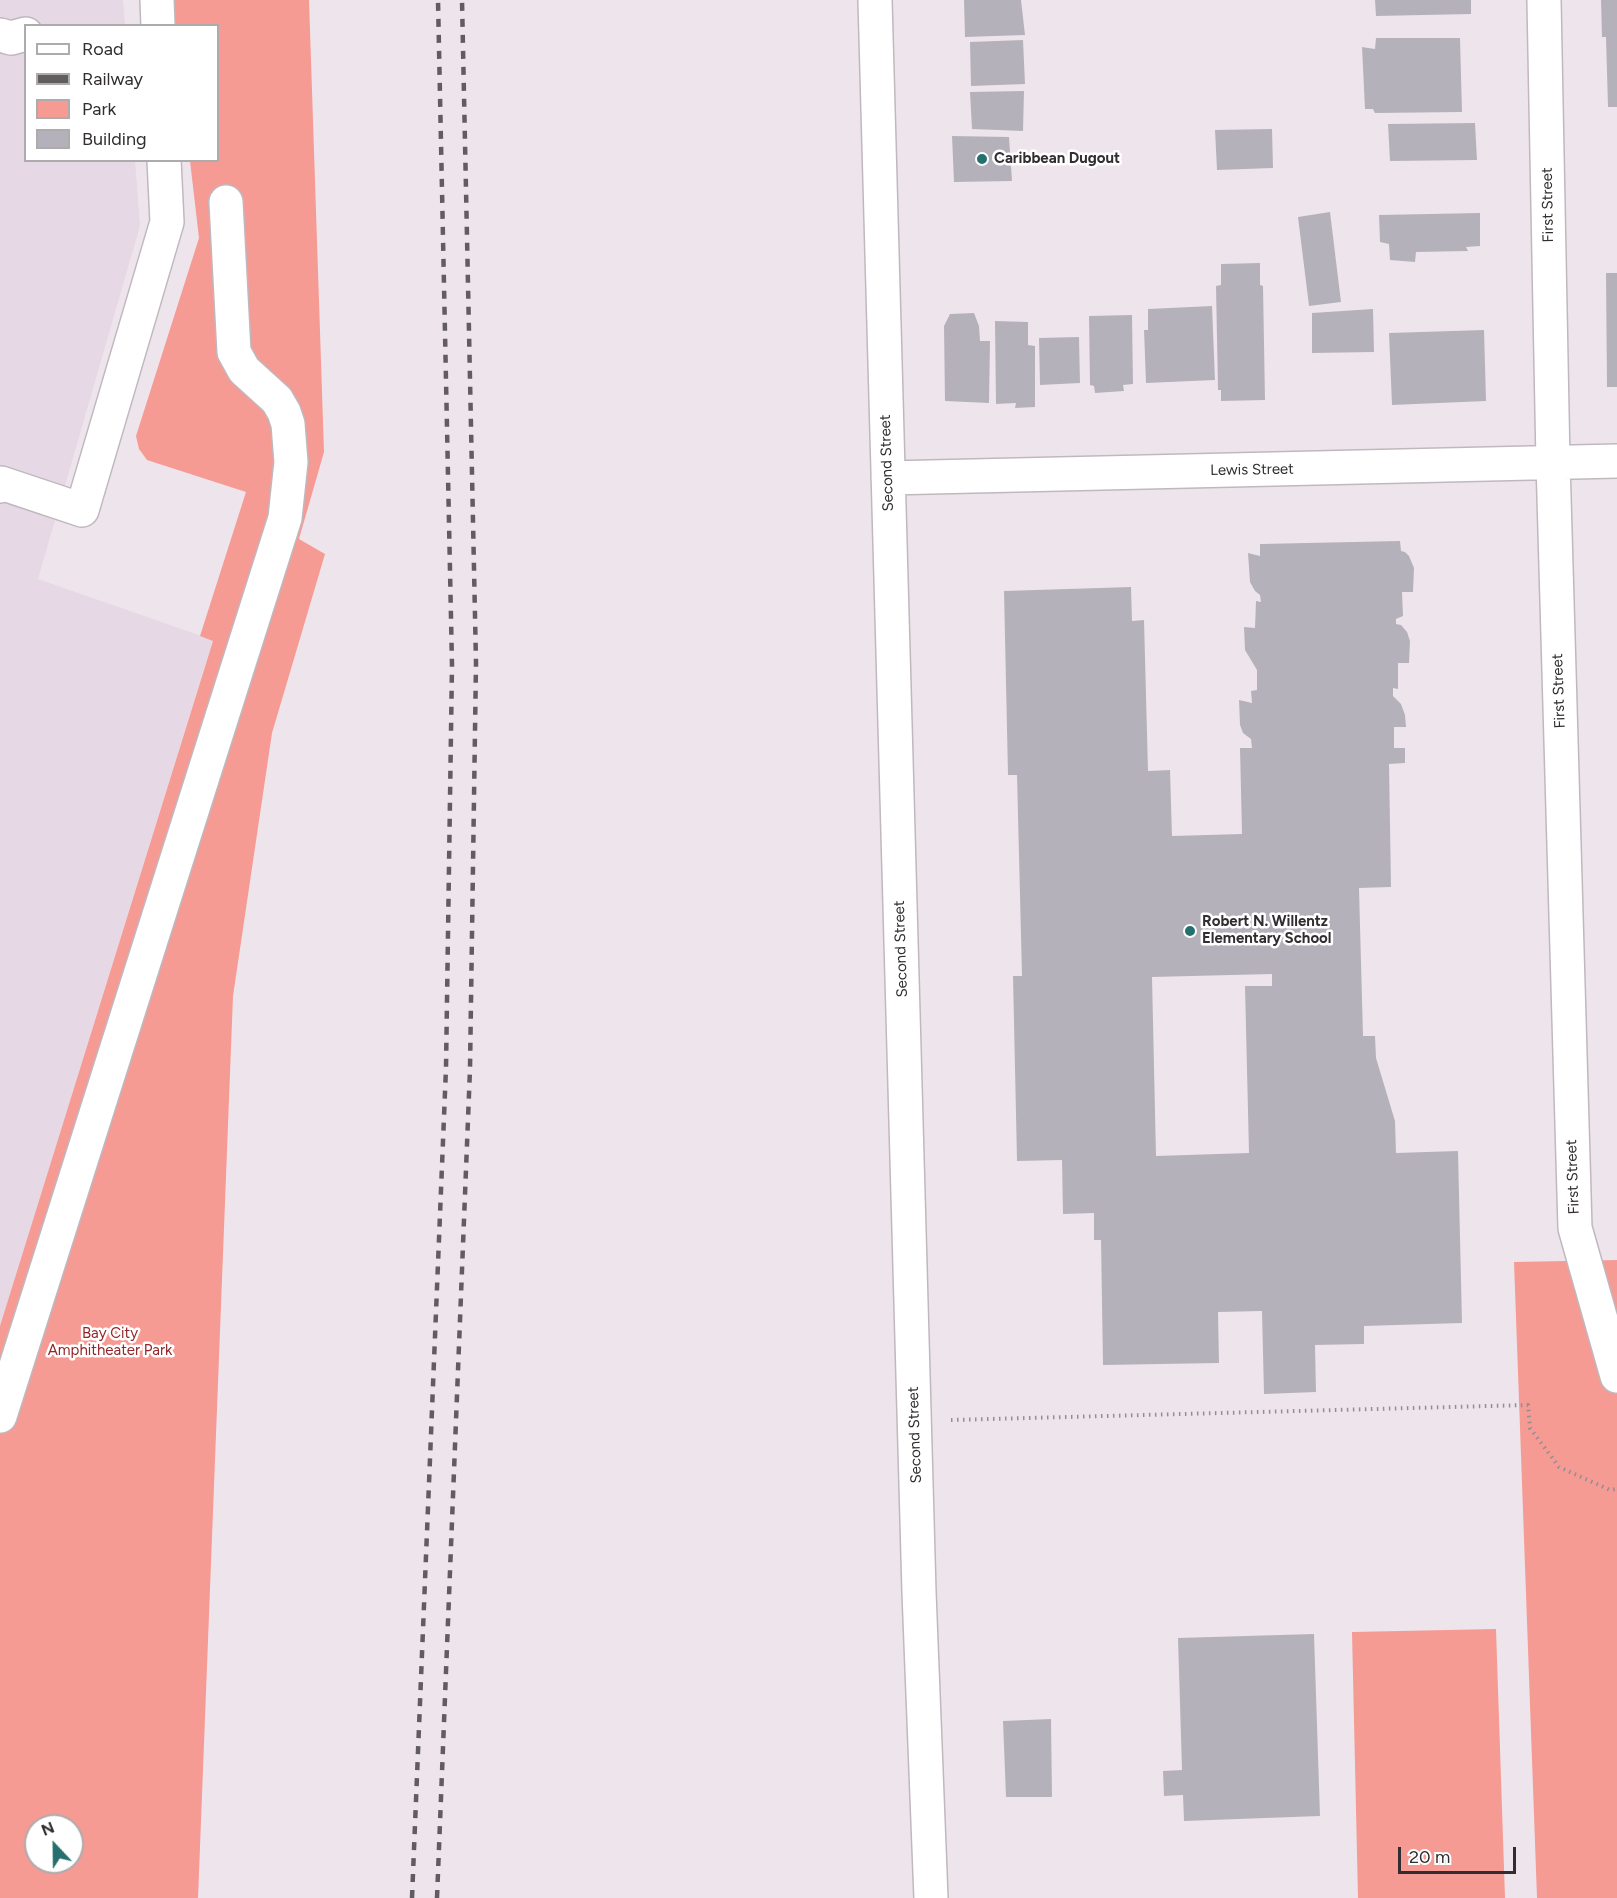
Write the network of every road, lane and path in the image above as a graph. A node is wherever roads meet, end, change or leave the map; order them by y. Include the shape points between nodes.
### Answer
1 (156, 0) edge
2 (875, 0) edge
3 (1544, 0) edge
4 (158, 24) edge
5 (164, 162) edge
6 (226, 202) dead end
7 (1617, 461) edge
8 (1553, 462) junction
9 (888, 478) junction
10 (0, 484) edge
11 (1617, 1376) edge
12 (0, 1416) edge
13 (915, 1420) junction
14 (1617, 1489) edge
15 (931, 1898) edge

1 - 4 street
2 - 9 street, Second Street
3 - 8 street, First Street
5 - 10 street via 167,222 82,510
6 - 12 street via 234,352 244,370 277,400 290,434 285,519
7 - 8 street, Lewis Street
8 - 9 street, Lewis Street
8 - 11 street, First Street via 1575,1228
9 - 13 street, Second Street
13 - 14 path via 1528,1405 1530,1428 1560,1467 1610,1490
13 - 15 street, Second Street

